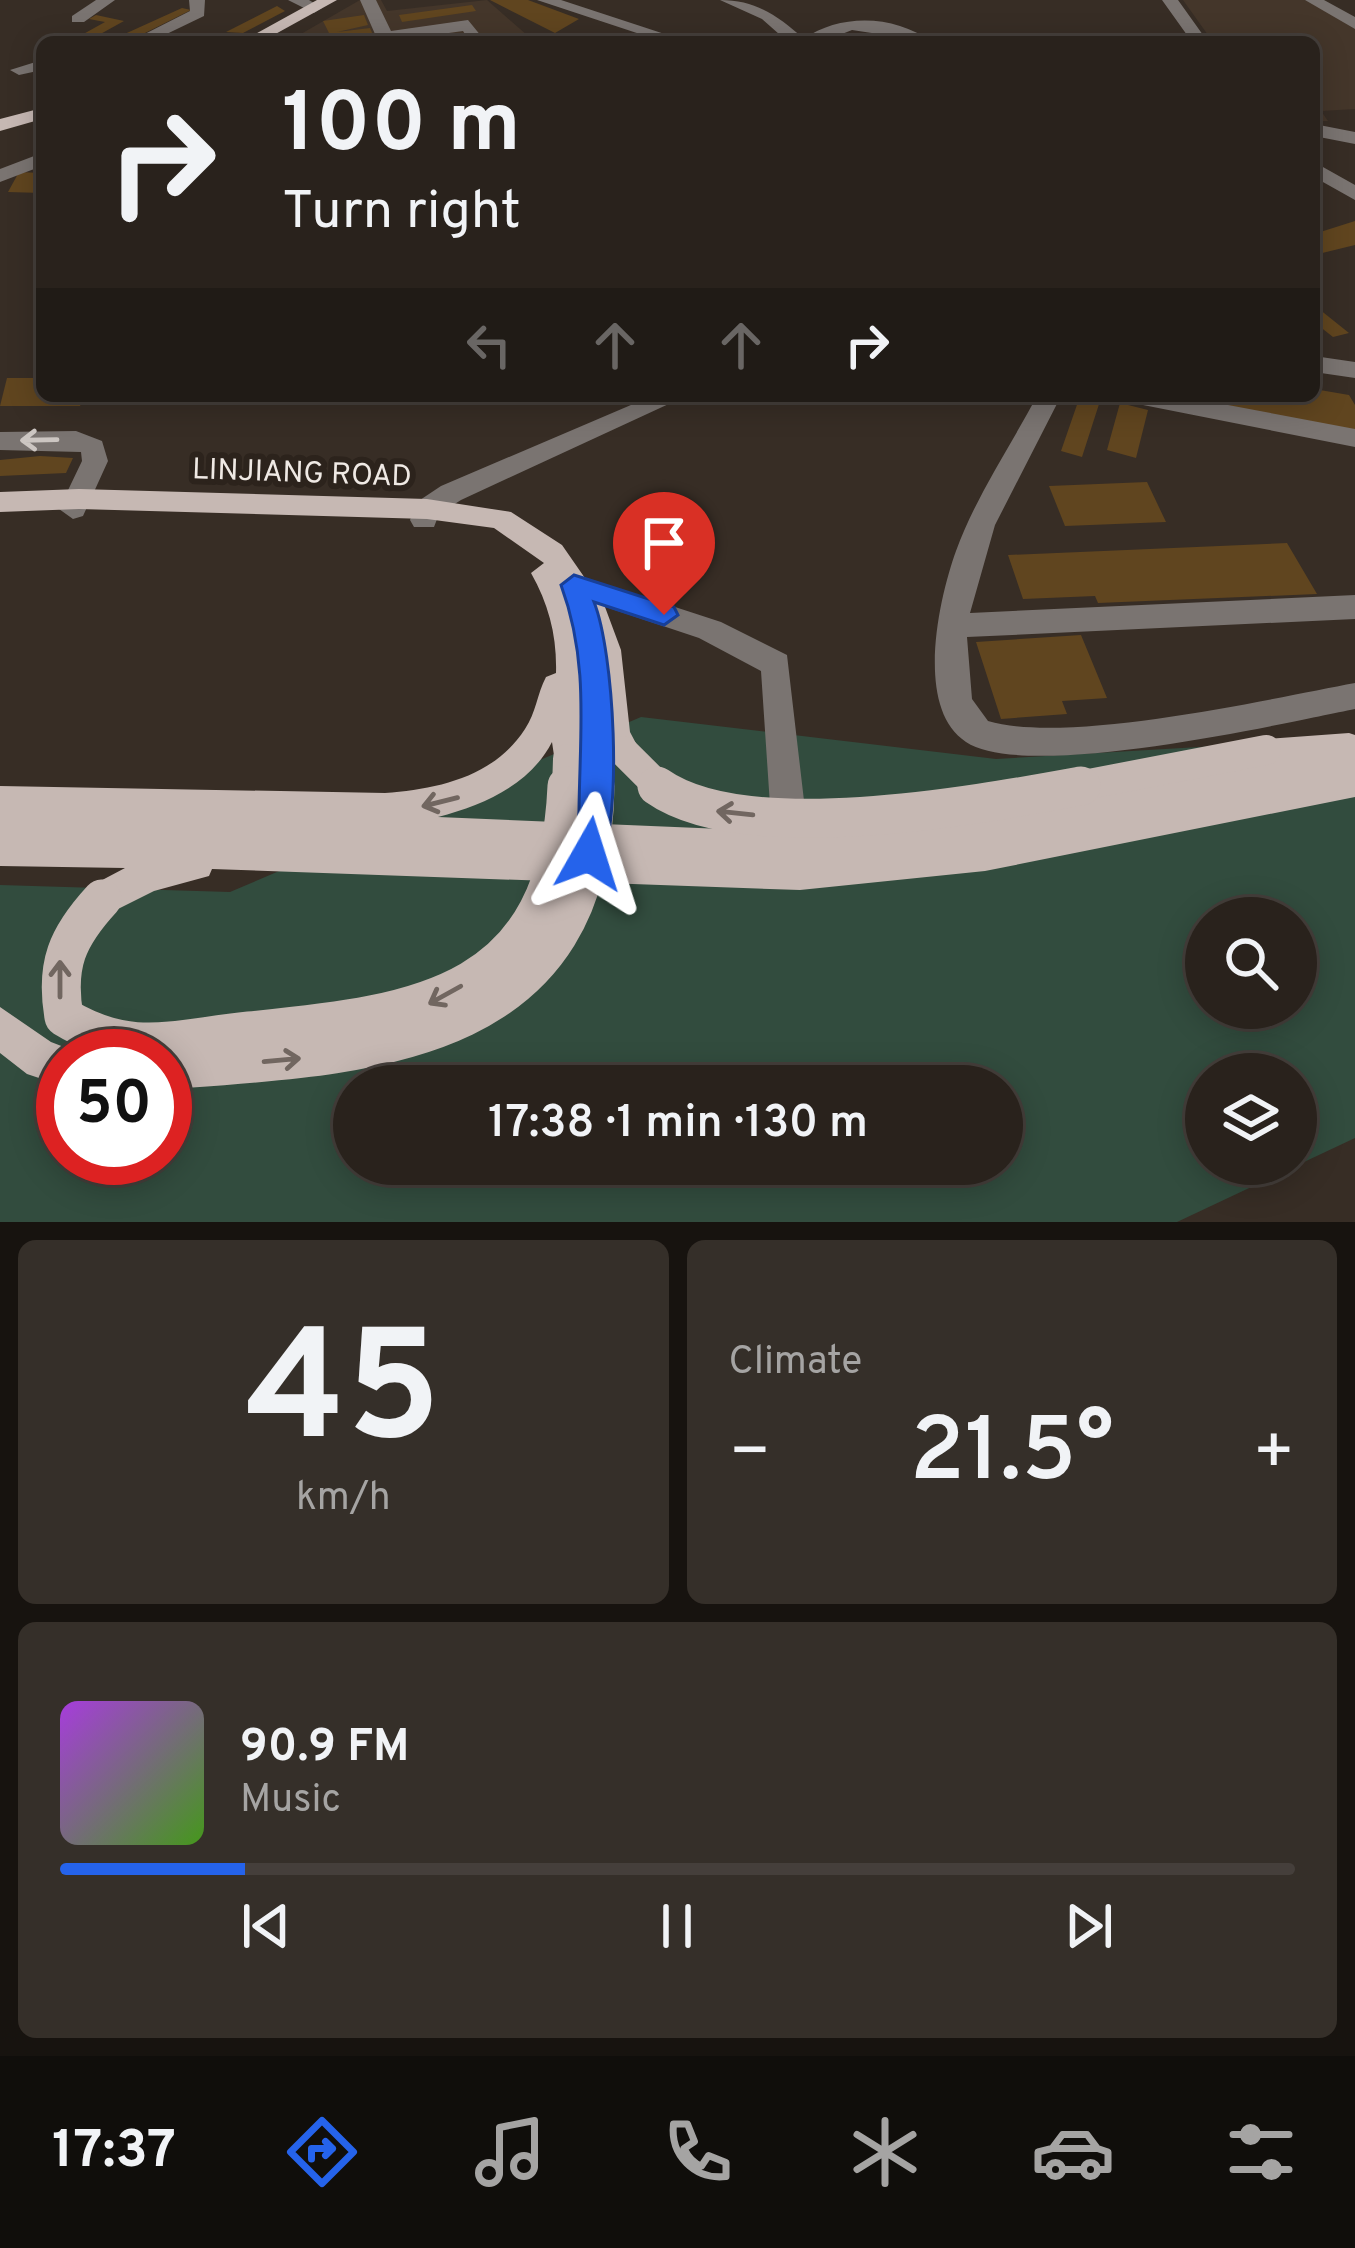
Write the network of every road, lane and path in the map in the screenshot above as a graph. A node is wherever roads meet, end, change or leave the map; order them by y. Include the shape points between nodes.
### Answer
1 (107, 0) edge
2 (184, 0) edge
3 (197, 0) edge
4 (296, 0) edge
5 (342, 0) edge
6 (368, 0) edge
7 (545, 0) edge
8 (728, 0) edge
9 (1170, 0) edge
10 (1312, 0) edge
11 (322, 4) edge
12 (149, 16) dead end
13 (78, 19) dead end
14 (1355, 24) edge
15 (149, 36) edge
16 (261, 36) edge
17 (273, 36) edge
18 (385, 36) edge
19 (392, 36) edge
20 (474, 36) edge
21 (669, 36) edge
22 (791, 36) edge
23 (822, 36) edge
24 (906, 36) edge
25 (1196, 36) edge
26 (36, 66) edge
27 (19, 70) dead end
28 (36, 112) edge
29 (0, 122) edge
30 (1320, 131) edge
31 (1355, 138) edge
32 (36, 161) edge
33 (1320, 171) edge
34 (0, 176) edge
35 (1352, 190) edge
36 (1320, 365) edge
37 (1355, 370) edge
38 (660, 402) edge
39 (1046, 402) edge
40 (1169, 402) edge
41 (1355, 438) edge
42 (0, 442) edge
43 (0, 502) edge
44 (76, 504) junction
45 (0, 513) edge
46 (425, 514) junction
47 (567, 591) junction
48 (1355, 607) edge
49 (954, 626) junction
50 (1355, 697) edge
51 (1355, 747) edge
52 (581, 753) junction
53 (1355, 762) edge
54 (1355, 782) edge
55 (0, 801) edge
56 (0, 826) edge
57 (791, 848) junction
58 (0, 850) edge
59 (244, 853) junction
60 (0, 1027) edge
61 (36, 1056) edge
62 (192, 1068) edge

1 - 13 street
2 - 12 street
3 - 15 street via 199,13
4 - 11 street
5 - 17 main road
6 - 18 street
7 - 21 street via 636,19
8 - 22 street
9 - 25 street
10 - 14 street
11 - 16 main road
19 - 20 street via 468,25
23 - 24 street via 875,25
26 - 27 street
28 - 29 main road
30 - 31 street
32 - 34 street
33 - 35 street
36 - 37 street
38 - 46 street via 451,493
39 - 49 street via 965,566
40 - 41 street
44 -> 42 street via 95,461 86,442
43 - 44 main road, LINJIANG ROAD
44 - 45 main road, LINJIANG ROAD
44 - 46 main road, LINJIANG ROAD
46 - 47 main road, LINJIANG ROAD via 499,532
47 - 52 main road
47 - 52 main road, LINJIANG ROAD via 601,632 614,732
47 - 57 street via 710,630 776,664
48 - 49 street
49 - 50 street via 952,701 982,736 1005,744
51 -> 52 main road, bridge via 1266,750 942,810 803,816 697,807
52 -> 55 main road via 416,808
52 -> 59 main road, bridge via 555,879 529,931 486,972 430,1004 363,1022 109,1042 64,1017 55,974 69,933 102,899 148,874
62 -> 52 main road, bridge via 353,1054 431,1036 500,998 550,949 582,889 595,820
53 - 57 main road via 974,830
54 - 59 main road via 985,854 800,873
56 - 57 main road
58 - 59 main road
60 - 61 main road

